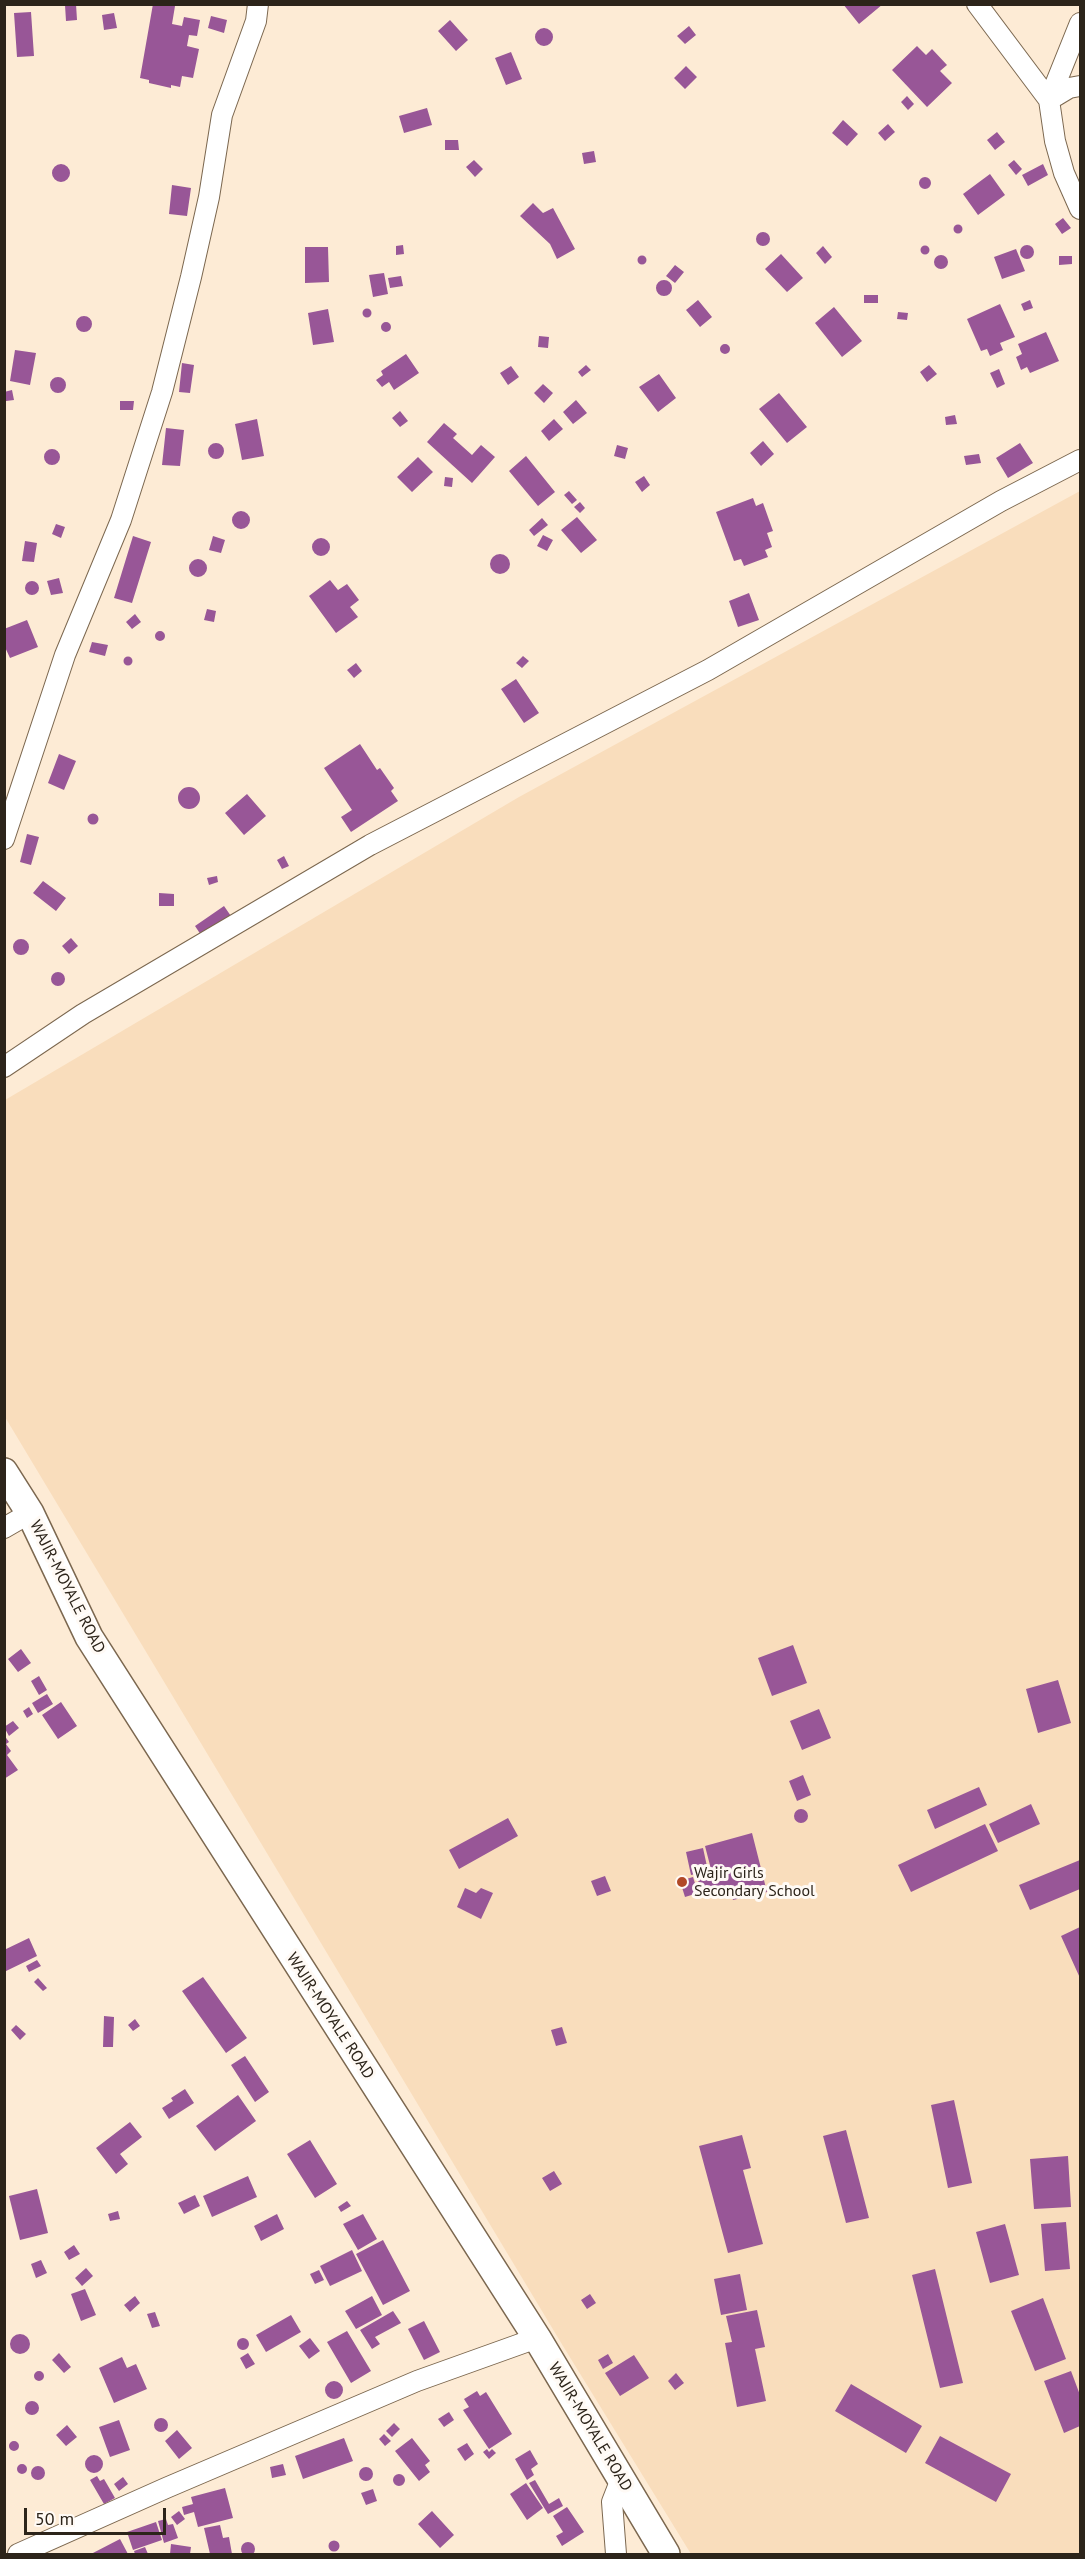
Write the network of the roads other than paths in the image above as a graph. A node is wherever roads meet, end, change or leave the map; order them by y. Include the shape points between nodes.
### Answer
1 (258, 4) edge
2 (977, 4) edge
3 (1080, 23) edge
4 (1080, 86) edge
5 (1049, 100) junction
6 (1080, 209) edge
7 (1080, 460) edge
8 (4, 839) edge
9 (4, 1067) edge
10 (4, 1472) edge
11 (30, 1513) junction
12 (4, 1528) edge
13 (537, 2338) junction
14 (621, 2479) junction
15 (18, 2554) edge
16 (616, 2554) edge
17 (666, 2554) edge

1 - 8 street via 256,21 222,115 209,197 162,392 121,520 65,655
2 - 5 street
3 - 5 street
4 - 5 street
5 - 6 street via 1054,141
7 - 9 street via 1001,501 708,670 370,845 83,1014
10 - 11 main road, WAJIR-MOYALE ROAD
11 - 12 street
11 - 13 main road, WAJIR-MOYALE ROAD via 89,1637
13 - 14 main road, WAJIR-MOYALE ROAD
13 - 15 street via 417,2381
14 - 16 street via 612,2502
14 - 17 main road, WAJIR-MOYALE ROAD

